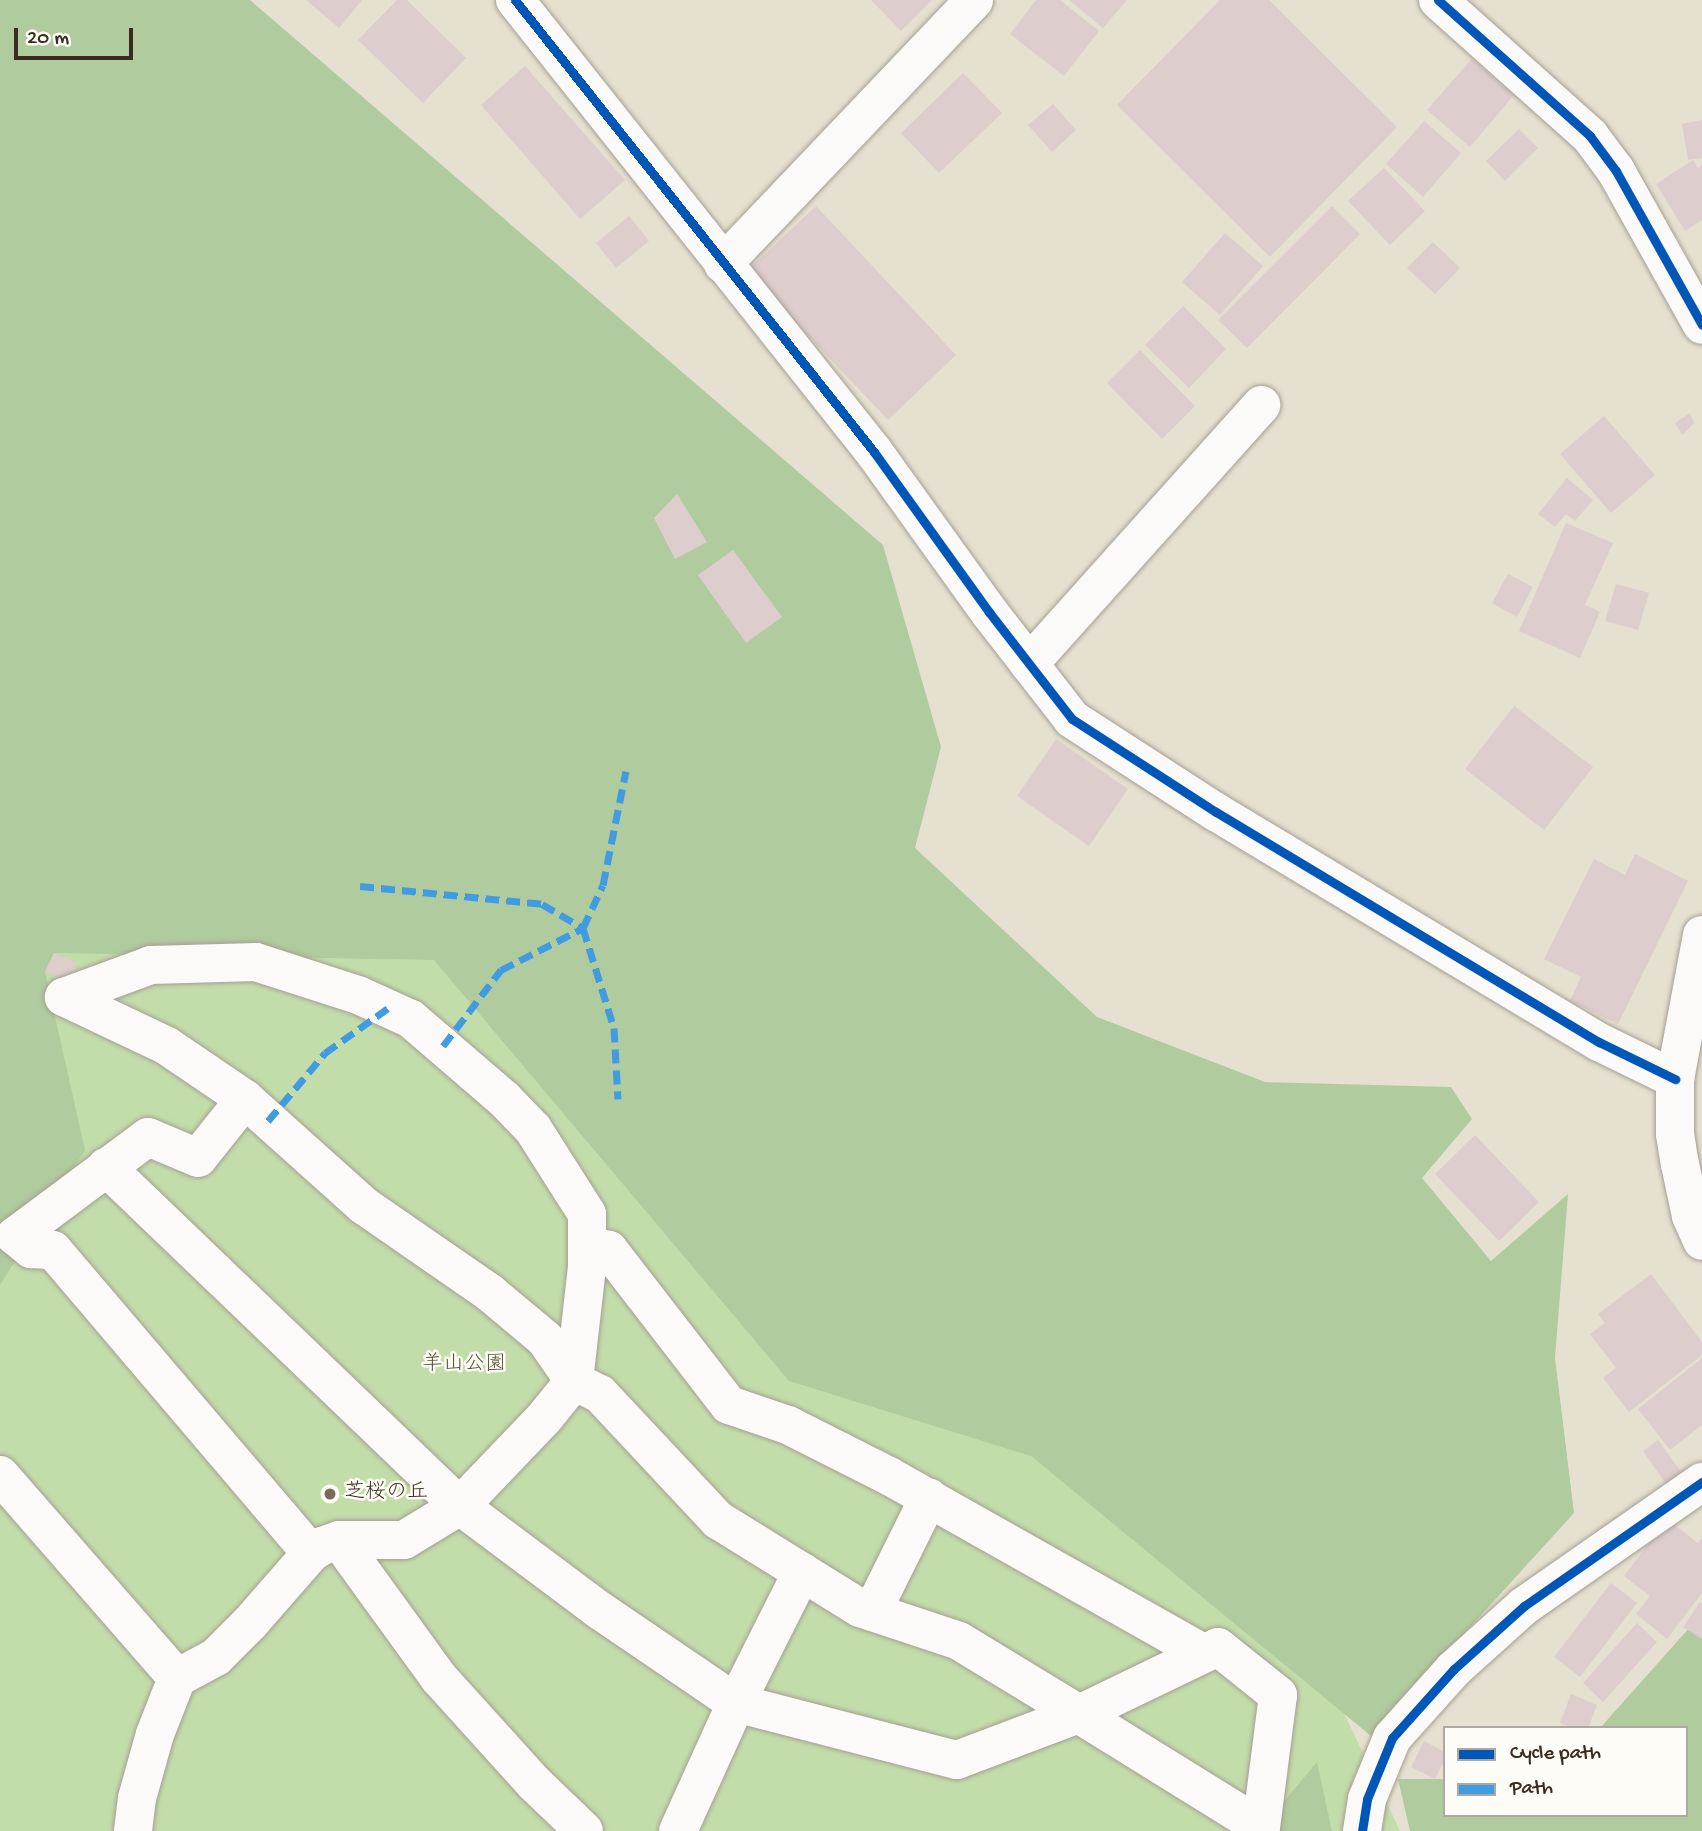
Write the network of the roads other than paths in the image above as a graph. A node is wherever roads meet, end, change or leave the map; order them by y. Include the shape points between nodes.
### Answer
1 (515, 0) edge
2 (974, 0) edge
3 (1438, 0) edge
4 (723, 264) junction
5 (1702, 325) edge
6 (1261, 405) dead end
7 (1029, 664) junction
8 (1702, 935) edge
9 (1675, 1079) junction
10 (245, 1099) junction
11 (106, 1167) junction
12 (1702, 1241) edge
13 (8, 1244) edge
14 (587, 1246) junction
15 (574, 1381) junction
16 (0, 1475) edge
17 (1702, 1482) edge
18 (929, 1497) junction
19 (460, 1506) junction
20 (325, 1546) junction
21 (802, 1572) junction
22 (872, 1612) junction
23 (1203, 1653) junction
24 (177, 1678) junction
25 (736, 1703) junction
26 (1079, 1714) junction
27 (1267, 1830) edge
28 (133, 1831) edge
29 (584, 1831) edge
30 (678, 1831) edge
31 (1362, 1831) edge

1 - 4 street
2 - 4 street
3 - 5 street via 1590,136 1616,171
4 - 7 street via 874,452
6 - 7 street
7 - 9 street via 1072,719 1216,812 1599,1042
8 - 9 street
9 - 12 street via 1675,1134 1691,1216
10 - 11 street via 198,1158 148,1137
10 - 14 street via 167,1046 64,997 151,965 256,962 358,995 411,1019 533,1129 587,1214
10 - 15 street via 363,1205 490,1293 545,1339
11 - 13 street
11 - 19 street
13 - 20 street via 53,1250
14 - 15 street
14 - 18 street via 609,1250 729,1405 788,1425
15 - 19 street
15 - 21 street via 600,1394 718,1520
16 - 24 street
17 - 31 street via 1524,1606 1454,1668 1392,1738 1367,1799
18 - 22 street
18 - 23 street
19 - 20 street via 404,1540
19 - 25 street
20 - 24 street via 216,1657
20 - 29 street via 534,1783
21 - 22 street
21 - 25 street
22 - 26 street via 958,1641
23 - 26 street
23 - 27 street via 1218,1647 1278,1695
24 - 28 street via 155,1734
25 - 26 street via 957,1760
25 - 30 street
26 - 27 street

